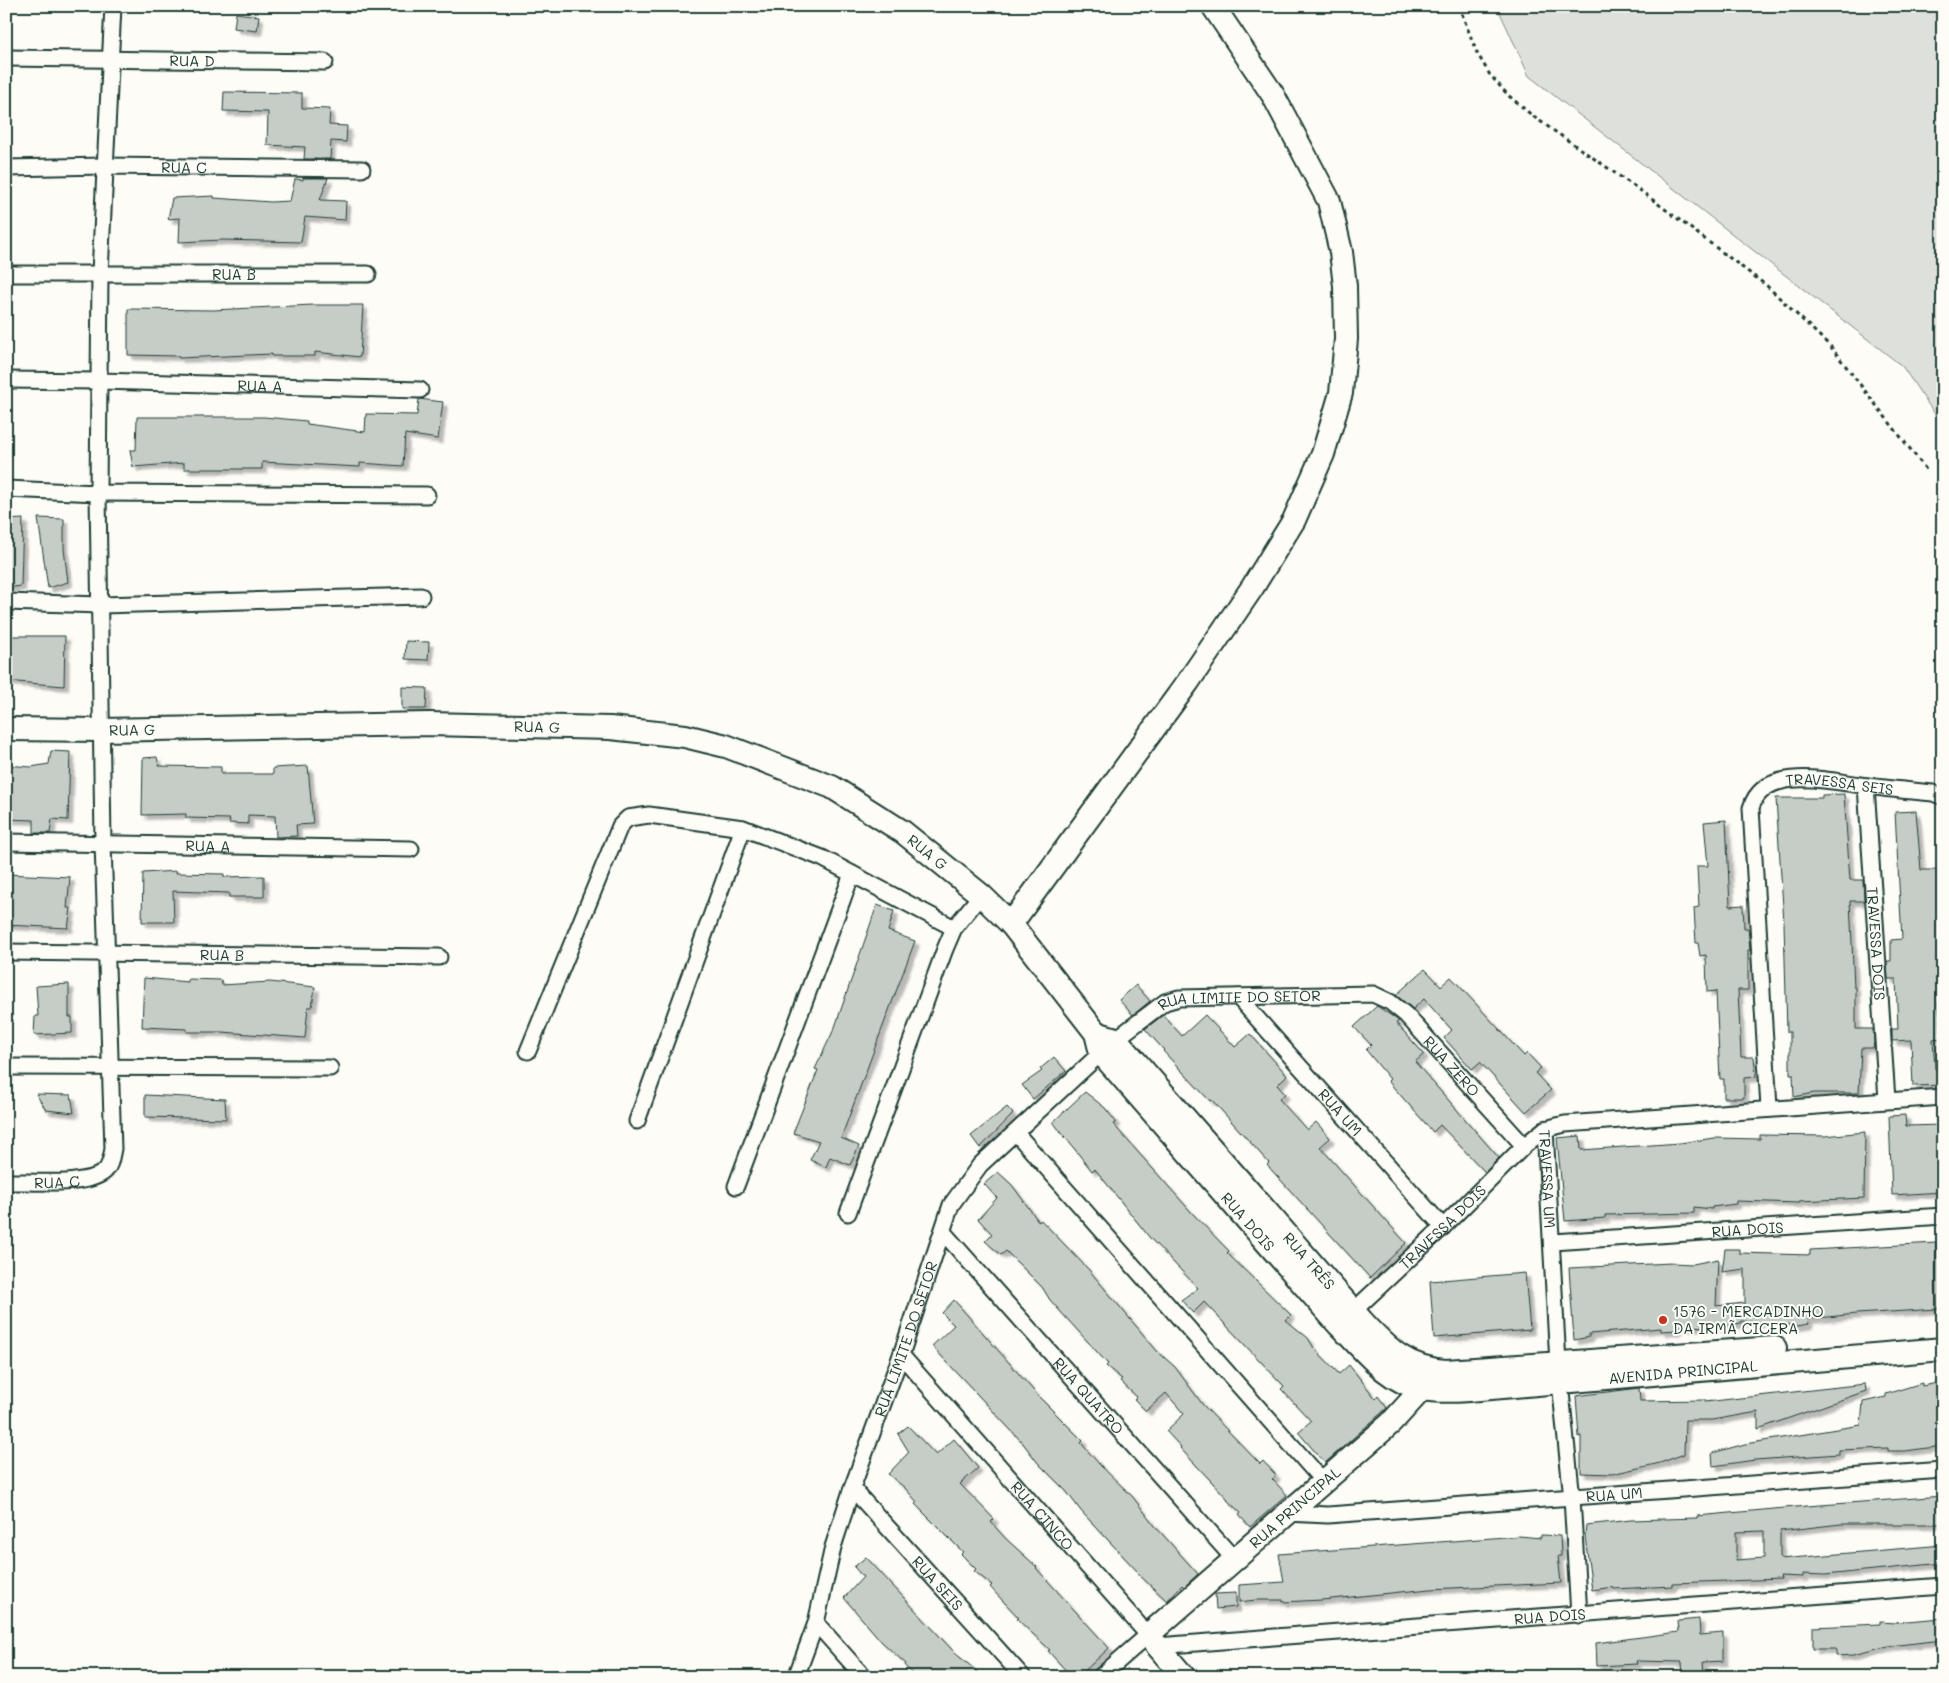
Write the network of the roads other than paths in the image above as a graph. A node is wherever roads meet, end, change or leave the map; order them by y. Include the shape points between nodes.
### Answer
1 (113, 6) edge
2 (1213, 6) edge
3 (6, 58) edge
4 (110, 58) junction
5 (325, 62) dead end
6 (104, 166) junction
7 (6, 168) edge
8 (362, 169) dead end
9 (100, 273) junction
10 (6, 274) edge
11 (368, 274) dead end
12 (6, 380) edge
13 (99, 381) junction
14 (420, 390) dead end
15 (6, 489) edge
16 (98, 493) junction
17 (427, 495) dead end
18 (421, 596) dead end
19 (6, 602) edge
20 (101, 604) junction
21 (6, 729) edge
22 (101, 730) junction
23 (1866, 786) junction
24 (1943, 797) edge
25 (743, 828) junction
26 (6, 842) edge
27 (103, 843) junction
28 (411, 849) dead end
29 (852, 874) junction
30 (981, 896) junction
31 (1011, 924) junction
32 (954, 928) junction
33 (6, 952) edge
34 (106, 953) junction
35 (439, 956) dead end
36 (1373, 994) joint
37 (1238, 997) junction
38 (1104, 1042) junction
39 (528, 1051) dead end
40 (109, 1066) junction
41 (6, 1067) edge
42 (330, 1068) dead end
43 (1943, 1097) edge
44 (1887, 1100) junction
45 (1768, 1108) junction
46 (638, 1122) dead end
47 (1545, 1129) junction
48 (1016, 1133) junction
49 (1524, 1146) junction
50 (6, 1182) edge
51 (736, 1186) dead end
52 (848, 1213) dead end
53 (1943, 1216) edge
54 (1443, 1227) junction
55 (943, 1232) junction
56 (1553, 1242) junction
57 (1346, 1318) junction
58 (1943, 1334) edge
59 (1943, 1349) edge
60 (901, 1355) junction
61 (1559, 1372) junction
62 (1425, 1379) junction
63 (1943, 1470) edge
64 (1323, 1481) junction
65 (852, 1488) junction
66 (1572, 1498) junction
67 (1286, 1513) junction
68 (1234, 1559) junction
69 (1943, 1586) edge
70 (1579, 1615) junction
71 (816, 1623) junction
72 (1152, 1640) junction
73 (796, 1677) edge
74 (864, 1677) edge
75 (1023, 1677) edge
76 (1100, 1677) edge
77 (1184, 1677) edge

1 - 4 street
2 - 31 street via 1273,95 1329,201 1345,286 1346,339 1341,393 1323,454 1294,520 1252,588 1188,682
3 - 4 street, RUA D
4 - 5 street, RUA D
4 - 6 street
6 - 7 street, RUA C
6 - 8 street, RUA C
6 - 9 street
9 - 10 street, RUA B
9 - 11 street, RUA B
9 - 13 street
12 - 13 street, RUA A
13 - 14 street, RUA A
13 - 16 street
15 - 16 street
16 - 17 street
16 - 20 street
18 - 20 street
19 - 20 street
20 - 22 street
21 - 22 street, RUA G
22 - 27 street
22 - 30 street, RUA G via 429,724 610,728 684,736 726,746 832,787 903,832
23 - 24 street, TRAVESSA SEIS
23 - 44 street, TRAVESSA DOIS
23 - 45 street, TRAVESSA SEIS via 1829,779 1776,782 1755,796 1751,808
25 - 29 street via 822,858
25 - 39 street via 649,815 628,818 620,826
25 - 46 street
26 - 27 street, RUA A
27 - 28 street, RUA A
27 - 34 street
29 - 32 street
29 - 51 street
30 - 31 street, RUA G
30 - 32 street
31 - 38 street, RUA DOIS
32 - 52 street
33 - 34 street, RUA B
34 - 35 street, RUA B
34 - 40 street
36 - 37 street, RUA LIMITE DO SETOR
36 - 49 street, RUA ZERO via 1406,1015
37 - 38 street, RUA LIMITE DO SETOR via 1179,998 1165,1002
37 - 54 street, RUA UM
38 - 48 street, RUA LIMITE DO SETOR
38 - 57 street, RUA DOIS
40 - 41 street
40 - 42 street
40 - 50 street, RUA C via 113,1149 106,1170 98,1176 81,1180
43 - 44 street, TRAVESSA UM
44 - 45 street, TRAVESSA UM
45 - 47 street, TRAVESSA UM via 1566,1124
47 - 49 street, TRAVESSA DOIS
47 - 56 street, TRAVESSA UM
48 - 55 street, RUA LIMITE DO SETOR via 964,1184 951,1205
48 - 64 street
49 - 54 street, TRAVESSA DOIS
53 - 56 street, RUA DOIS
54 - 57 street, TRAVESSA DOIS
55 - 60 street, RUA LIMITE DO SETOR
55 - 68 street, RUA QUATRO
56 - 61 street, TRAVESSA UM
57 - 62 street, RUA DOIS via 1388,1373 1400,1382
58 - 61 street, AVENIDA PRINCIPAL
59 - 61 street, AVENIDA PRINCIPAL
60 - 65 street, RUA LIMITE DO SETOR
60 - 72 street, RUA CINCO
61 - 62 street, AVENIDA PRINCIPAL via 1469,1390
61 - 66 street, TRAVESSA UM
62 - 64 street, RUA PRINCIPAL via 1390,1423
63 - 66 street, RUA UM
64 - 67 street, RUA PRINCIPAL
65 - 71 street, RUA LIMITE DO SETOR via 833,1547
65 - 75 street, RUA SEIS
66 - 67 street, RUA UM via 1328,1515
66 - 70 street, TRAVESSA UM
67 - 68 street, RUA PRINCIPAL
68 - 72 street, RUA PRINCIPAL
69 - 70 street, RUA DOIS
70 - 72 street, RUA DOIS
71 - 73 street, RUA LIMITE DO SETOR
71 - 74 street
72 - 76 street
72 - 77 street, RUA CINCO

